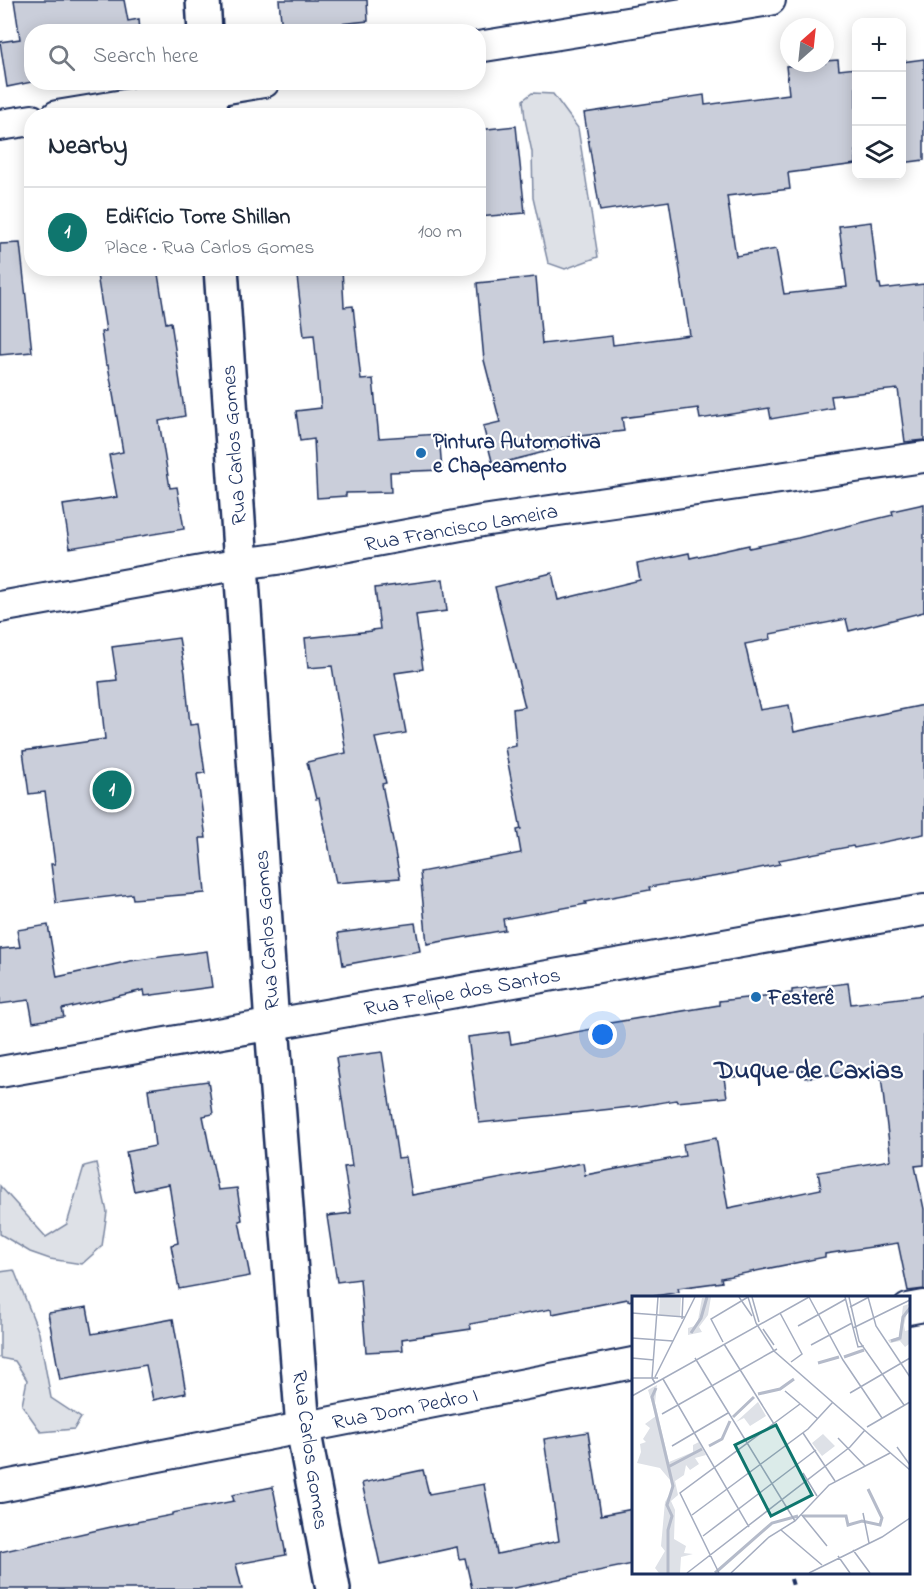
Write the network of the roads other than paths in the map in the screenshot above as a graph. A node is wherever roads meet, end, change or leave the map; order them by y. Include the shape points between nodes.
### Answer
1 (203, 0) edge
2 (770, 0) edge
3 (204, 24) edge
4 (486, 46) edge
5 (233, 90) edge
6 (210, 96) edge
7 (118, 108) edge
8 (24, 121) edge
9 (0, 125) edge
10 (222, 276) edge
11 (924, 457) edge
12 (241, 564) junction
13 (0, 608) edge
14 (924, 910) edge
15 (272, 1025) junction
16 (0, 1072) edge
17 (924, 1306) edge
18 (909, 1309) edge
19 (632, 1363) edge
20 (303, 1428) junction
21 (0, 1487) edge
22 (333, 1589) edge

1 - 3 street
2 - 4 street
5 - 6 street
6 - 7 street
8 - 9 street
10 - 12 street, Rua Carlos Gomes
11 - 12 street, Rua Francisco Lameira via 482,521
12 - 13 street, Rua Francisco Lameira
12 - 15 street, Rua Carlos Gomes
14 - 15 street, Rua Felipe dos Santos
15 - 16 street, Rua Felipe dos Santos
15 - 20 street, Rua Carlos Gomes
17 - 18 street
19 - 20 street, Rua Dom Pedro I
20 - 21 street, Rua Dom Pedro I
20 - 22 street, Rua Carlos Gomes

